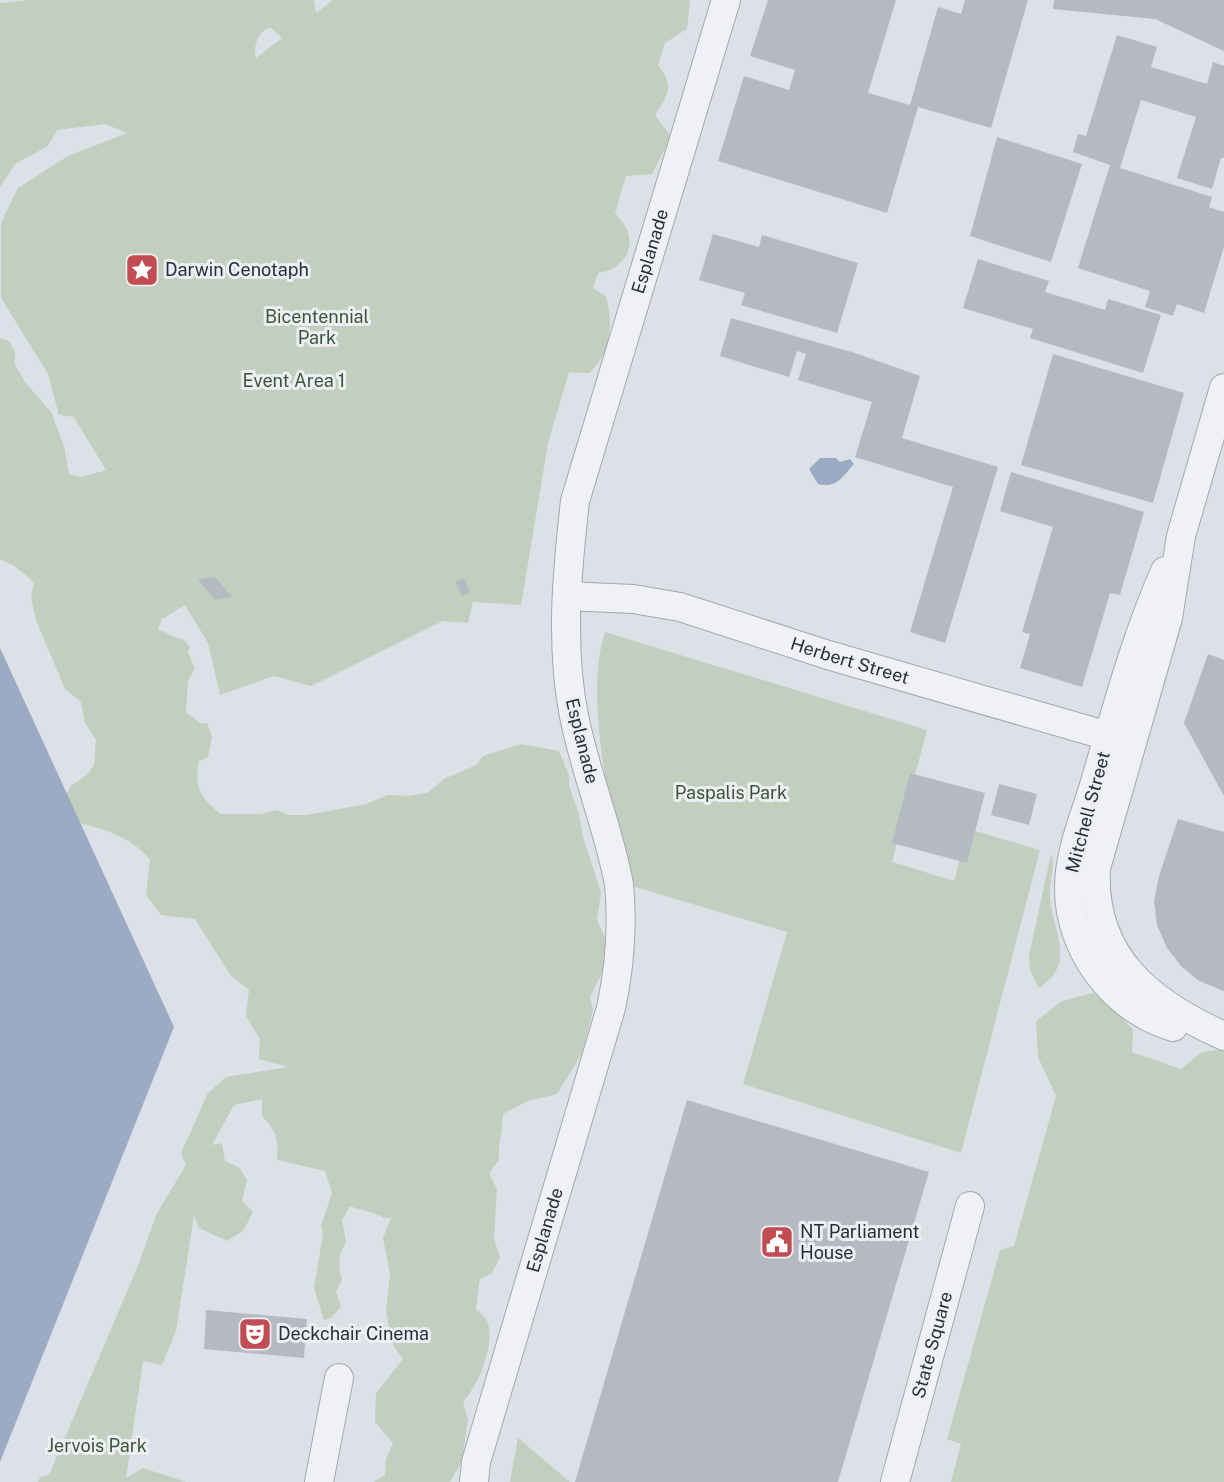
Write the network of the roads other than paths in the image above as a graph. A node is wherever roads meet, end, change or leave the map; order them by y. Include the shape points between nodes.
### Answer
1 (726, 0) edge
2 (1224, 388) edge
3 (567, 596) junction
4 (1120, 739) junction
5 (1104, 959) junction
6 (1224, 1036) edge
7 (1224, 1040) edge
8 (970, 1206) dead end
9 (339, 1378) dead end
10 (319, 1482) edge
11 (474, 1482) edge
12 (895, 1482) edge

1 - 3 street, Esplanade via 575,501
2 - 4 street, Mitchell Street via 1181,536 1138,637
3 - 4 street, Herbert Street via 633,599 680,607
3 - 11 street, Esplanade via 565,639 570,696 617,873 620,957 611,1008 480,1450
4 - 5 street, Mitchell Street via 1096,868
5 - 6 street via 1167,1007
5 - 7 street via 1122,1000 1170,1026
8 - 12 street, State Square
9 - 10 street

